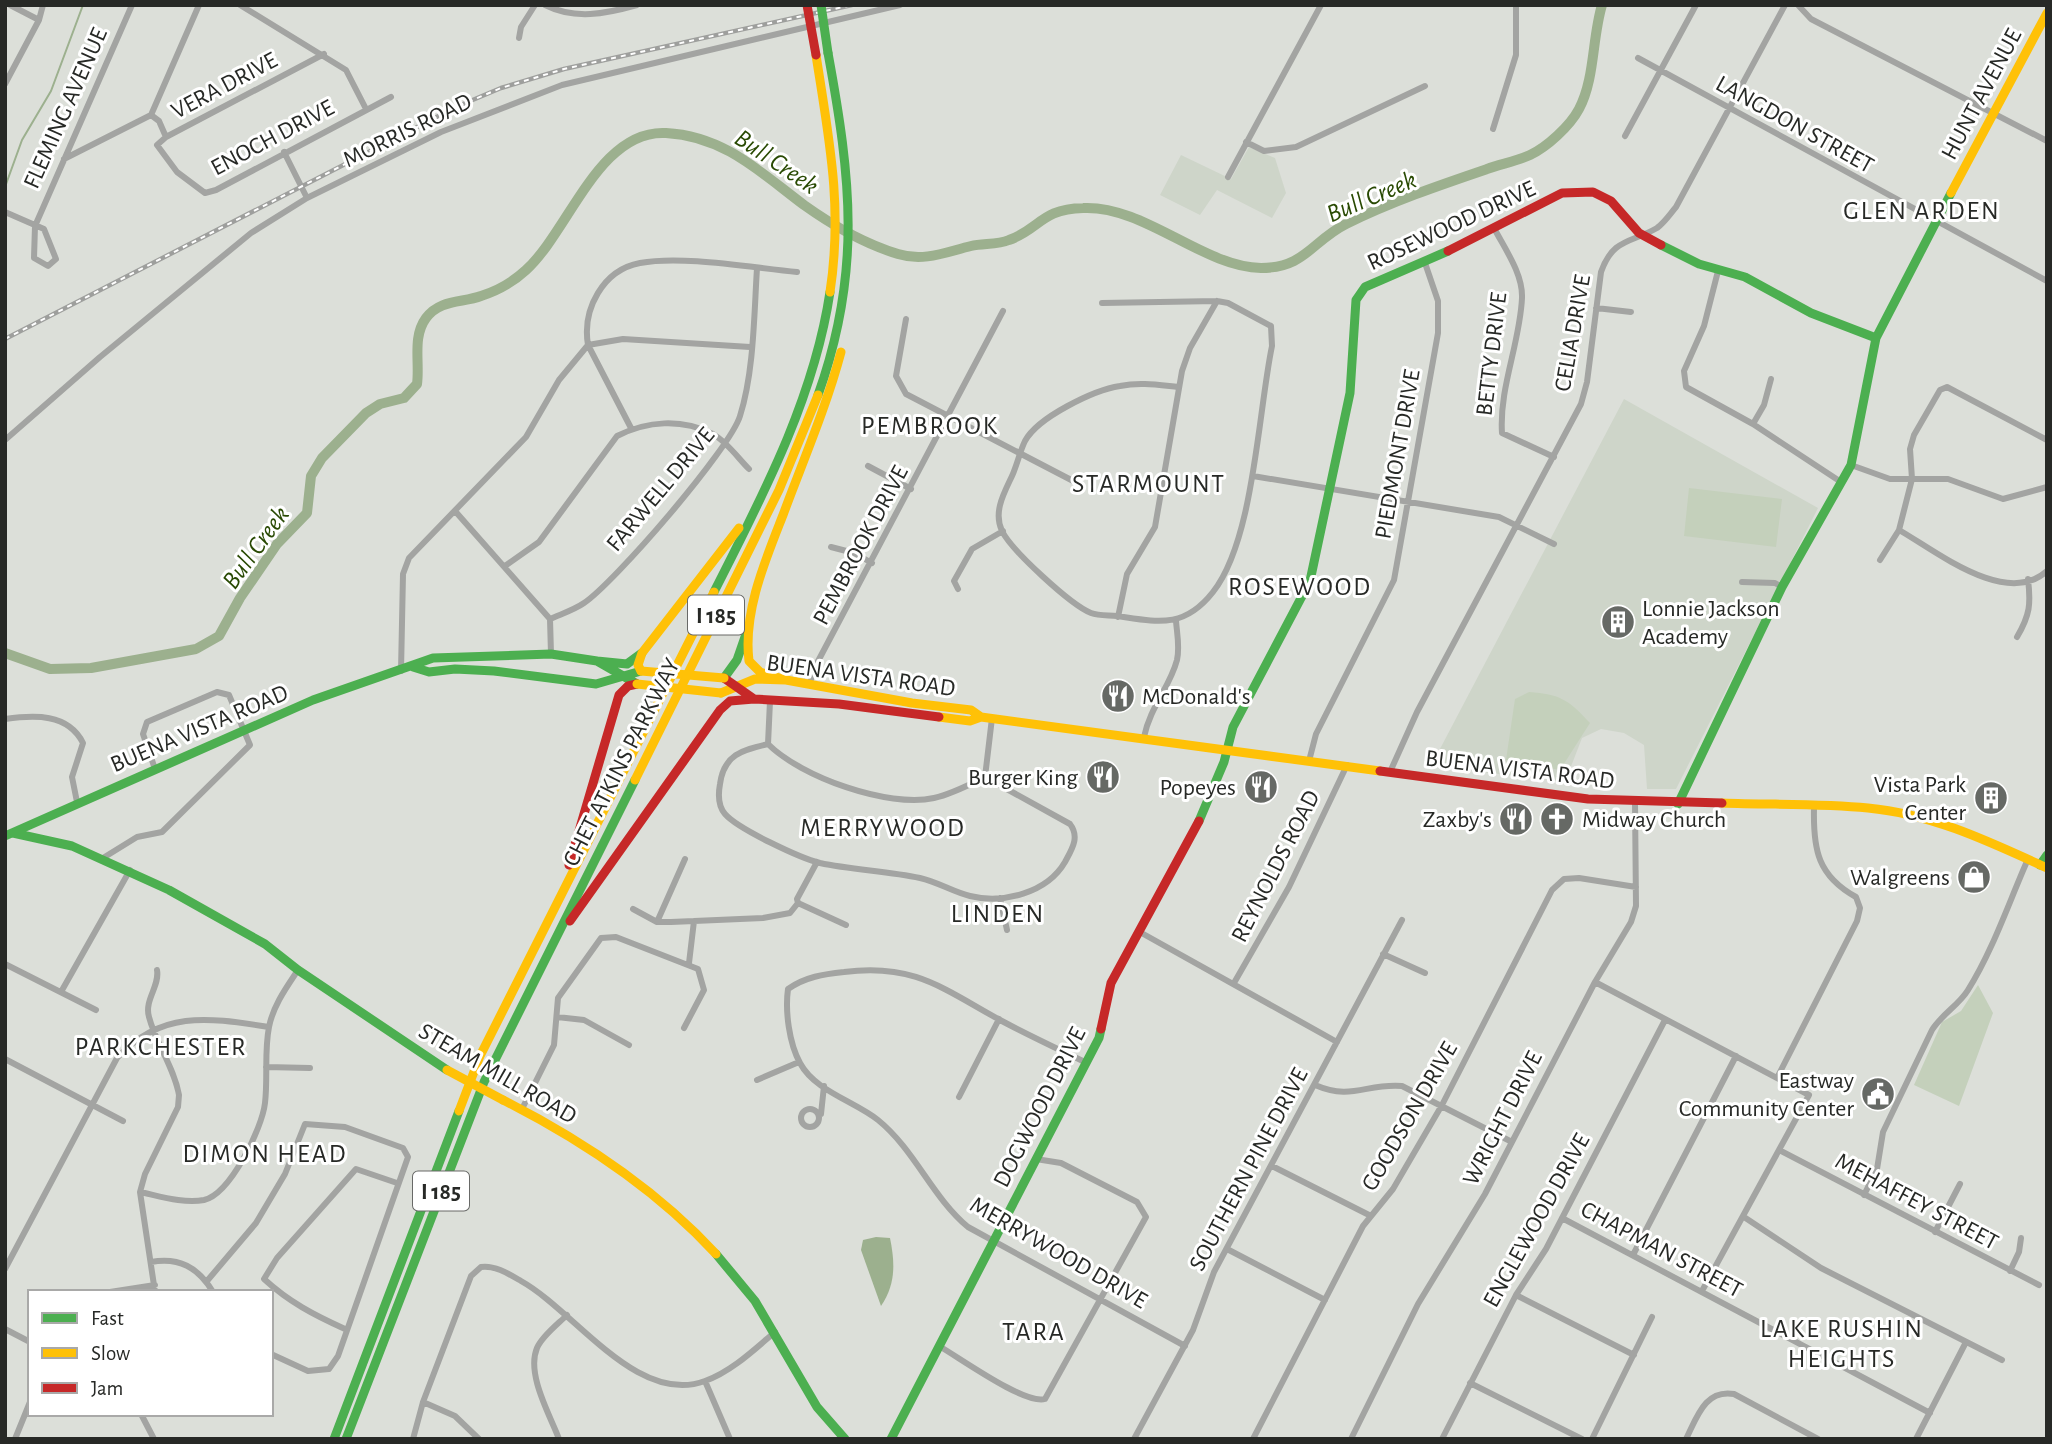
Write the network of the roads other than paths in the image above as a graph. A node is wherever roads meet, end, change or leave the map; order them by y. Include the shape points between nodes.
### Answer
1 (10, 5) edge
2 (43, 5) edge
3 (132, 5) edge
4 (199, 5) edge
5 (240, 5) edge
6 (534, 5) edge
7 (545, 5) edge
8 (637, 5) edge
9 (807, 5) edge
10 (821, 5) edge
11 (900, 5) edge
12 (1321, 5) edge
13 (1516, 5) edge
14 (1696, 5) edge
15 (1785, 5) edge
16 (1798, 5) edge
17 (2047, 13) edge
18 (39, 20) junction
19 (519, 38) dead end
20 (324, 54) junction
21 (1638, 58) dead end
22 (1659, 71) junction
23 (8, 73) edge
24 (5, 84) edge
25 (1425, 86) dead end
26 (391, 97) dead end
27 (366, 109) junction
28 (1727, 110) junction
29 (1996, 115) junction
30 (151, 116) junction
31 (1493, 129) dead end
32 (1625, 136) dead end
33 (166, 137) junction
34 (2047, 141) edge
35 (1246, 142) junction
36 (284, 152) junction
37 (64, 159) junction
38 (1228, 177) dead end
39 (307, 198) junction
40 (5, 212) edge
41 (1934, 221) junction
42 (35, 226) junction
43 (1494, 228) junction
44 (1639, 233) junction
45 (1424, 262) junction
46 (757, 268) junction
47 (849, 271) junction
48 (1718, 271) junction
49 (797, 272) dead end
50 (2047, 281) edge
51 (1217, 301) junction
52 (1102, 303) dead end
53 (1596, 308) junction
54 (1003, 311) dead end
55 (1630, 312) dead end
56 (906, 319) dead end
57 (1876, 338) junction
58 (589, 345) junction
59 (751, 347) junction
60 (1771, 379) dead end
61 (1178, 387) junction
62 (948, 418) junction
63 (1753, 424) junction
64 (631, 428) junction
65 (5, 440) edge
66 (2047, 440) edge
67 (725, 444) junction
68 (1021, 454) junction
69 (1554, 457) junction
70 (1851, 465) junction
71 (868, 466) dead end
72 (749, 469) dead end
73 (1252, 476) junction
74 (1912, 479) junction
75 (1841, 482) junction
76 (1077, 483) dead end
77 (2047, 487) edge
78 (911, 489) junction
79 (1332, 489) junction
80 (1408, 501) junction
81 (758, 503) junction
82 (455, 511) junction
83 (1514, 524) junction
84 (1899, 530) junction
85 (1003, 531) junction
86 (1554, 544) dead end
87 (831, 547) dead end
88 (1880, 560) dead end
89 (872, 563) junction
90 (505, 566) junction
91 (2047, 570) edge
92 (2028, 579) junction
93 (1742, 582) dead end
94 (1782, 587) junction
95 (958, 589) dead end
96 (1118, 617) junction
97 (550, 619) junction
98 (1176, 621) junction
99 (747, 632) junction
100 (2017, 637) dead end
101 (642, 653) junction
102 (551, 654) junction
103 (597, 661) junction
104 (413, 667) junction
105 (401, 671) junction
106 (641, 671) junction
107 (621, 676) junction
108 (724, 678) junction
109 (786, 680) junction
110 (637, 684) junction
111 (809, 685) junction
112 (734, 686) junction
113 (754, 699) junction
114 (770, 701) junction
115 (981, 717) junction
116 (5, 719) edge
117 (992, 719) junction
118 (244, 732) junction
119 (1144, 737) junction
120 (768, 744) junction
121 (1227, 749) junction
122 (1309, 761) junction
123 (1347, 765) junction
124 (155, 769) junction
125 (1390, 772) junction
126 (985, 777) junction
127 (77, 802) junction
128 (1635, 802) junction
129 (1678, 804) junction
130 (1814, 808) junction
131 (34, 824) junction
132 (9, 835) edge
133 (47, 841) junction
134 (2047, 855) edge
135 (103, 858) junction
136 (685, 859) dead end
137 (2028, 859) junction
138 (817, 862) junction
139 (2044, 867) edge
140 (130, 870) junction
141 (1636, 887) junction
142 (1000, 898) junction
143 (798, 903) junction
144 (633, 909) dead end
145 (1402, 920) dead end
146 (694, 921) junction
147 (657, 922) junction
148 (846, 925) dead end
149 (1007, 930) dead end
150 (1138, 931) junction
151 (550, 948) junction
152 (532, 951) junction
153 (1383, 954) junction
154 (689, 963) junction
155 (5, 964) edge
156 (157, 970) dead end
157 (298, 970) junction
158 (1425, 973) dead end
159 (1595, 982) junction
160 (1234, 983) junction
161 (61, 992) junction
162 (96, 1010) dead end
163 (557, 1017) junction
164 (999, 1019) junction
165 (1665, 1020) junction
166 (269, 1027) junction
167 (684, 1028) dead end
168 (155, 1030) junction
169 (1338, 1042) junction
170 (629, 1045) dead end
171 (1736, 1056) junction
172 (5, 1059) edge
173 (799, 1062) junction
174 (1087, 1063) junction
175 (266, 1067) junction
176 (310, 1068) dead end
177 (1777, 1078) junction
178 (757, 1080) dead end
179 (1315, 1085) junction
180 (824, 1086) junction
181 (959, 1097) dead end
182 (92, 1105) junction
183 (1442, 1105) junction
184 (522, 1109) junction
185 (821, 1115) dead end
186 (123, 1121) dead end
187 (1512, 1142) junction
188 (1779, 1150) junction
189 (1036, 1159) junction
190 (1272, 1166) junction
191 (397, 1182) junction
192 (1960, 1184) dead end
193 (140, 1192) junction
194 (1864, 1195) junction
195 (1371, 1216) junction
196 (1744, 1217) junction
197 (1562, 1218) junction
198 (1935, 1232) junction
199 (2021, 1238) dead end
200 (993, 1240) junction
201 (1227, 1248) junction
202 (1633, 1255) junction
203 (8, 1258) edge
204 (151, 1262) junction
205 (5, 1269) edge
206 (2010, 1271) junction
207 (207, 1281) junction
208 (2039, 1285) dead end
209 (155, 1288) edge
210 (132, 1290) edge
211 (212, 1290) edge
212 (1702, 1291) junction
213 (1516, 1295) junction
214 (1102, 1299) junction
215 (1325, 1300) junction
216 (567, 1315) junction
217 (1652, 1317) dead end
218 (5, 1329) edge
219 (345, 1329) junction
220 (775, 1332) junction
221 (28, 1341) edge
222 (1965, 1344) junction
223 (939, 1346) junction
224 (1185, 1346) junction
225 (273, 1355) edge
226 (1634, 1355) junction
227 (2002, 1360) dead end
228 (705, 1381) junction
229 (1470, 1383) junction
230 (424, 1402) junction
231 (28, 1407) edge
232 (1930, 1413) junction
233 (142, 1416) edge
234 (15, 1439) edge
235 (154, 1439) edge
236 (334, 1439) edge
237 (346, 1439) edge
238 (413, 1439) edge
239 (479, 1439) edge
240 (559, 1439) edge
241 (730, 1439) edge
242 (845, 1439) edge
243 (891, 1439) edge
244 (1134, 1439) edge
245 (1253, 1439) edge
246 (1352, 1439) edge
247 (1443, 1439) edge
248 (1582, 1439) edge
249 (1591, 1439) edge
250 (1686, 1439) edge
251 (1818, 1439) edge
252 (1916, 1439) edge

1 - 18 street
2 - 18 street
3 - 37 street, FLEMING AVENUE
4 - 30 street
5 - 20 street
6 - 19 street
7 - 8 street via 589,16
9 - 81 main road, CHET ATKINS PARKWAY / I 185, bridge via 836,181 835,261 826,320 806,393
10 - 47 main road, bridge via 849,190
11 - 39 street, MORRIS ROAD via 562,85 442,132
12 - 35 street
13 - 31 street via 1516,55
14 - 22 street
15 - 28 street, CELIA DRIVE
16 - 29 street via 1811,19
17 - 29 main road, HUNT AVENUE
18 - 23 street
20 - 27 street via 346,70
20 - 33 street, VERA DRIVE
21 - 22 street, LANGDON STREET
22 - 28 street, LANGDON STREET
22 - 32 street
23 - 24 street
25 - 35 street via 1296,147 1264,151
26 - 27 street, ENOCH DRIVE
27 - 36 street, ENOCH DRIVE
28 - 41 street, LANGDON STREET
28 - 44 street, CELIA DRIVE via 1676,207 1654,229
29 - 34 street
29 - 41 main road, HUNT AVENUE via 1987,123
30 - 33 street, VERA DRIVE via 159,121
30 - 37 street
33 - 36 street, ENOCH DRIVE via 157,145 163,155 177,172 205,192
35 - 38 street
36 - 39 street
37 - 42 street, FLEMING AVENUE
39 - 65 street, MORRIS ROAD via 251,233
40 - 42 street
41 - 50 street, LANGDON STREET
41 - 57 main road, HUNT AVENUE
42 - 42 street via 34,258 48,267 56,259 53,246 44,229
43 - 44 main road, ROSEWOOD DRIVE via 1574,191 1593,192 1611,201
43 - 45 main road, ROSEWOOD DRIVE
43 - 69 street, BETTY DRIVE via 1516,268 1522,297 1502,433
44 - 48 main road, ROSEWOOD DRIVE
44 - 53 street, CELIA DRIVE via 1607,256
45 - 79 main road, ROSEWOOD DRIVE via 1365,287 1356,300 1354,360
45 - 80 street, PIEDMONT DRIVE via 1438,301 1437,333
46 - 49 street
46 - 58 street via 642,262 624,268 594,299 586,324
46 - 59 street, FARWELL DRIVE
47 - 99 main road via 832,390 776,535
47 - 151 main road, CHET ATKINS PARKWAY / I 185 via 835,348 806,432
48 - 57 main road, ROSEWOOD DRIVE via 1745,277 1811,313
48 - 63 street via 1704,327 1684,372 1686,387
51 - 52 street
51 - 61 street via 1190,348
51 - 73 street via 1271,326 1272,346
53 - 55 street
53 - 69 street, CELIA DRIVE via 1584,393
54 - 62 street, PEMBROOK DRIVE
56 - 62 street via 898,384 906,394
57 - 70 main road, HUNT AVENUE
58 - 59 street via 623,339
58 - 64 street
58 - 82 street via 559,380 526,437
59 - 67 street, FARWELL DRIVE via 740,419
60 - 63 street
61 - 68 street via 1118,386 1081,399 1039,426
61 - 96 street via 1154,527 1127,574
62 - 68 street
62 - 78 street, PEMBROOK DRIVE
63 - 75 street
64 - 67 street via 663,422 714,435
64 - 90 street via 617,436 538,542
66 - 74 street via 1947,387 1940,390 1914,435
67 - 72 street
67 - 97 street, FARWELL DRIVE via 619,569 584,603
68 - 76 street
68 - 85 street via 999,505
69 - 83 street, CELIA DRIVE
70 - 74 street via 1890,479
70 - 75 main road, HUNT AVENUE
71 - 78 street
73 - 79 street
73 - 98 street via 1234,555 1213,592
74 - 77 street via 1948,479 2003,499
74 - 84 street
75 - 94 main road, HUNT AVENUE
78 - 89 street, PEMBROOK DRIVE
79 - 80 street
79 - 121 main road, ROSEWOOD DRIVE via 1310,581 1242,709
80 - 83 street via 1463,509
80 - 122 street, PIEDMONT DRIVE via 1389,593 1316,734
81 - 101 main road
81 - 152 main road, CHET ATKINS PARKWAY / I 185
82 - 90 street
82 - 105 street via 422,542 402,574
83 - 86 street
83 - 125 street, CELIA DRIVE
84 - 88 street
84 - 92 street via 1986,579 2003,585
85 - 95 street via 972,549 954,581
85 - 96 street via 1016,551 1073,602 1092,614
87 - 89 street
89 - 111 street, PEMBROOK DRIVE
90 - 97 street
91 - 92 street
92 - 100 street via 2032,603
93 - 94 street
94 - 129 main road, HUNT AVENUE
96 - 98 street
97 - 102 street
98 - 119 street via 1176,663 1153,706
99 - 108 main road via 737,660
99 - 109 main road via 752,665
101 - 103 main road via 626,664
101 - 106 main road
102 - 103 main road, BUENA VISTA ROAD
102 - 104 main road, BUENA VISTA ROAD via 433,658
103 - 107 main road, BUENA VISTA ROAD
104 - 105 main road, BUENA VISTA ROAD
104 - 107 main road, BUENA VISTA ROAD via 429,672 456,668 494,671 596,684
105 - 118 main road, BUENA VISTA ROAD via 321,697
106 - 107 main road, BUENA VISTA ROAD
106 - 108 main road, BUENA VISTA ROAD, bridge
107 - 110 main road, BUENA VISTA ROAD
108 - 112 main road, BUENA VISTA ROAD
109 - 111 main road, BUENA VISTA ROAD
109 - 112 main road, BUENA VISTA ROAD via 755,679
110 - 112 main road, BUENA VISTA ROAD, bridge via 721,693
110 - 152 main road via 619,695 568,867
111 - 115 main road, BUENA VISTA ROAD via 971,710
112 - 113 main road, BUENA VISTA ROAD
113 - 114 main road, BUENA VISTA ROAD
113 - 151 main road via 730,701 719,710
114 - 115 main road, BUENA VISTA ROAD via 839,704 970,721
114 - 120 street
115 - 117 main road, BUENA VISTA ROAD
116 - 127 street via 41,716 77,732 83,743 72,777
117 - 119 main road, BUENA VISTA ROAD
117 - 126 street
118 - 124 main road, BUENA VISTA ROAD
118 - 124 street via 229,695 217,692 147,722 143,734
118 - 135 street via 250,745 186,812 162,832 137,837
119 - 121 main road, BUENA VISTA ROAD
120 - 126 street via 782,757 826,779 902,798 934,798
120 - 138 street via 741,750 727,761 721,776 720,804 742,829
121 - 122 main road, BUENA VISTA ROAD
121 - 150 main road, DOGWOOD DRIVE via 1188,845
122 - 123 main road, BUENA VISTA ROAD
123 - 125 main road, BUENA VISTA ROAD
123 - 160 street, REYNOLDS ROAD via 1289,887
124 - 127 main road, BUENA VISTA ROAD
125 - 128 main road, BUENA VISTA ROAD
126 - 142 street via 1075,831 1070,854 1052,878 1028,893
127 - 131 main road, BUENA VISTA ROAD
128 - 129 main road, BUENA VISTA ROAD
128 - 141 street, WRIGHT DRIVE
129 - 130 main road, BUENA VISTA ROAD
130 - 137 main road, BUENA VISTA ROAD via 1902,813 1968,831
130 - 177 street via 1813,831 1824,870 1836,886 1856,897 1860,908
131 - 132 main road, BUENA VISTA ROAD
131 - 133 main road
132 - 133 main road, STEAM MILL ROAD
133 - 135 main road, STEAM MILL ROAD
134 - 139 main road
135 - 140 main road, STEAM MILL ROAD
136 - 147 street
137 - 139 main road, BUENA VISTA ROAD
137 - 194 street via 1966,994 1932,1030 1883,1132 1877,1169
138 - 142 street via 917,877 974,897
138 - 143 street
140 - 157 main road, STEAM MILL ROAD via 265,944
140 - 161 street
141 - 159 street, WRIGHT DRIVE via 1631,922
141 - 183 street, GOODSON DRIVE via 1579,878 1564,879 1552,890
142 - 149 street
143 - 146 street via 790,913 763,918
143 - 148 street
144 - 147 street
145 - 153 street, SOUTHERN PINE DRIVE
146 - 147 street
146 - 154 street
150 - 160 street
150 - 174 main road, DOGWOOD DRIVE via 1111,983 1099,1038
151 - 237 main road, CHET ATKINS PARKWAY / I 185 via 484,1082
152 - 236 main road, CHET ATKINS PARKWAY / I 185 via 480,1056
153 - 158 street
153 - 169 street, SOUTHERN PINE DRIVE
154 - 163 street via 616,937 601,938 558,998
154 - 167 street via 698,970 704,990
155 - 161 street
156 - 168 street via 159,979 150,996 148,1016
157 - 166 street
157 - 184 main road, STEAM MILL ROAD, bridge via 447,1070
159 - 165 street
159 - 187 street, WRIGHT DRIVE
160 - 169 street
161 - 162 street
163 - 170 street via 584,1020
163 - 184 street via 555,1045
164 - 173 street via 913,975 864,969 801,980 788,989 790,1028
164 - 174 street
164 - 181 street
165 - 171 street
165 - 197 street, ENGLEWOOD DRIVE
166 - 168 street via 208,1017 180,1019
166 - 175 street
168 - 182 street via 131,1042 117,1058
168 - 193 street via 179,1095 178,1107
169 - 179 street, SOUTHERN PINE DRIVE
171 - 177 street
171 - 202 street
172 - 182 street
173 - 178 street
173 - 180 street, MERRYWOOD DRIVE
174 - 189 main road, DOGWOOD DRIVE
175 - 176 street
175 - 193 street via 260,1124 220,1194 190,1201
177 - 188 street via 1809,1095
179 - 183 street via 1347,1094 1402,1086
179 - 190 street, SOUTHERN PINE DRIVE
180 - 185 street
180 - 200 street, MERRYWOOD DRIVE via 877,1120 915,1160 948,1210
182 - 186 street
182 - 203 street
183 - 187 street
183 - 195 street, GOODSON DRIVE via 1393,1189
184 - 220 main road, STEAM MILL ROAD via 588,1147 683,1223 734,1276
187 - 246 street, WRIGHT DRIVE via 1418,1304
188 - 194 street, MEHAFFEY STREET
188 - 196 street
189 - 200 main road, DOGWOOD DRIVE
189 - 214 street via 1061,1163 1137,1202 1146,1217
190 - 195 street
190 - 201 street, SOUTHERN PINE DRIVE
191 - 207 street via 408,1157 403,1148 345,1127 305,1124 285,1174 256,1223
191 - 219 street
191 - 219 street via 356,1169 277,1258 264,1279 309,1314
192 - 198 street
193 - 204 street
194 - 198 street, MEHAFFEY STREET
195 - 215 street, GOODSON DRIVE
196 - 212 street
196 - 222 street via 1821,1268
197 - 202 street, CHAPMAN STREET
197 - 213 street, ENGLEWOOD DRIVE
198 - 206 street, MEHAFFEY STREET
199 - 206 street
200 - 214 street, MERRYWOOD DRIVE
200 - 223 main road, DOGWOOD DRIVE
201 - 215 street
201 - 224 street, SOUTHERN PINE DRIVE
202 - 212 street, CHAPMAN STREET
203 - 205 street
204 - 207 street via 169,1258 185,1262
204 - 209 street
206 - 208 street, MEHAFFEY STREET
207 - 211 street
209 - 210 street
212 - 232 street, CHAPMAN STREET
213 - 226 street
213 - 229 street, ENGLEWOOD DRIVE
214 - 223 street via 1045,1399 1036,1400
214 - 224 street, MERRYWOOD DRIVE
215 - 245 street, GOODSON DRIVE
216 - 228 street via 650,1379 666,1385
216 - 230 street via 543,1293 488,1266 475,1270
216 - 240 street via 537,1348 535,1362
217 - 226 street
218 - 221 street
219 - 225 street via 338,1356 329,1369 308,1371
220 - 228 street
220 - 242 main road, STEAM MILL ROAD via 801,1385
222 - 227 street
222 - 232 street
223 - 243 main road, DOGWOOD DRIVE
224 - 244 street, SOUTHERN PINE DRIVE
226 - 249 street
228 - 241 street
229 - 247 street, ENGLEWOOD DRIVE
229 - 248 street
230 - 238 street
230 - 239 street via 455,1416
231 - 234 street
232 - 252 street
233 - 235 street
250 - 251 street via 1706,1401 1724,1392

